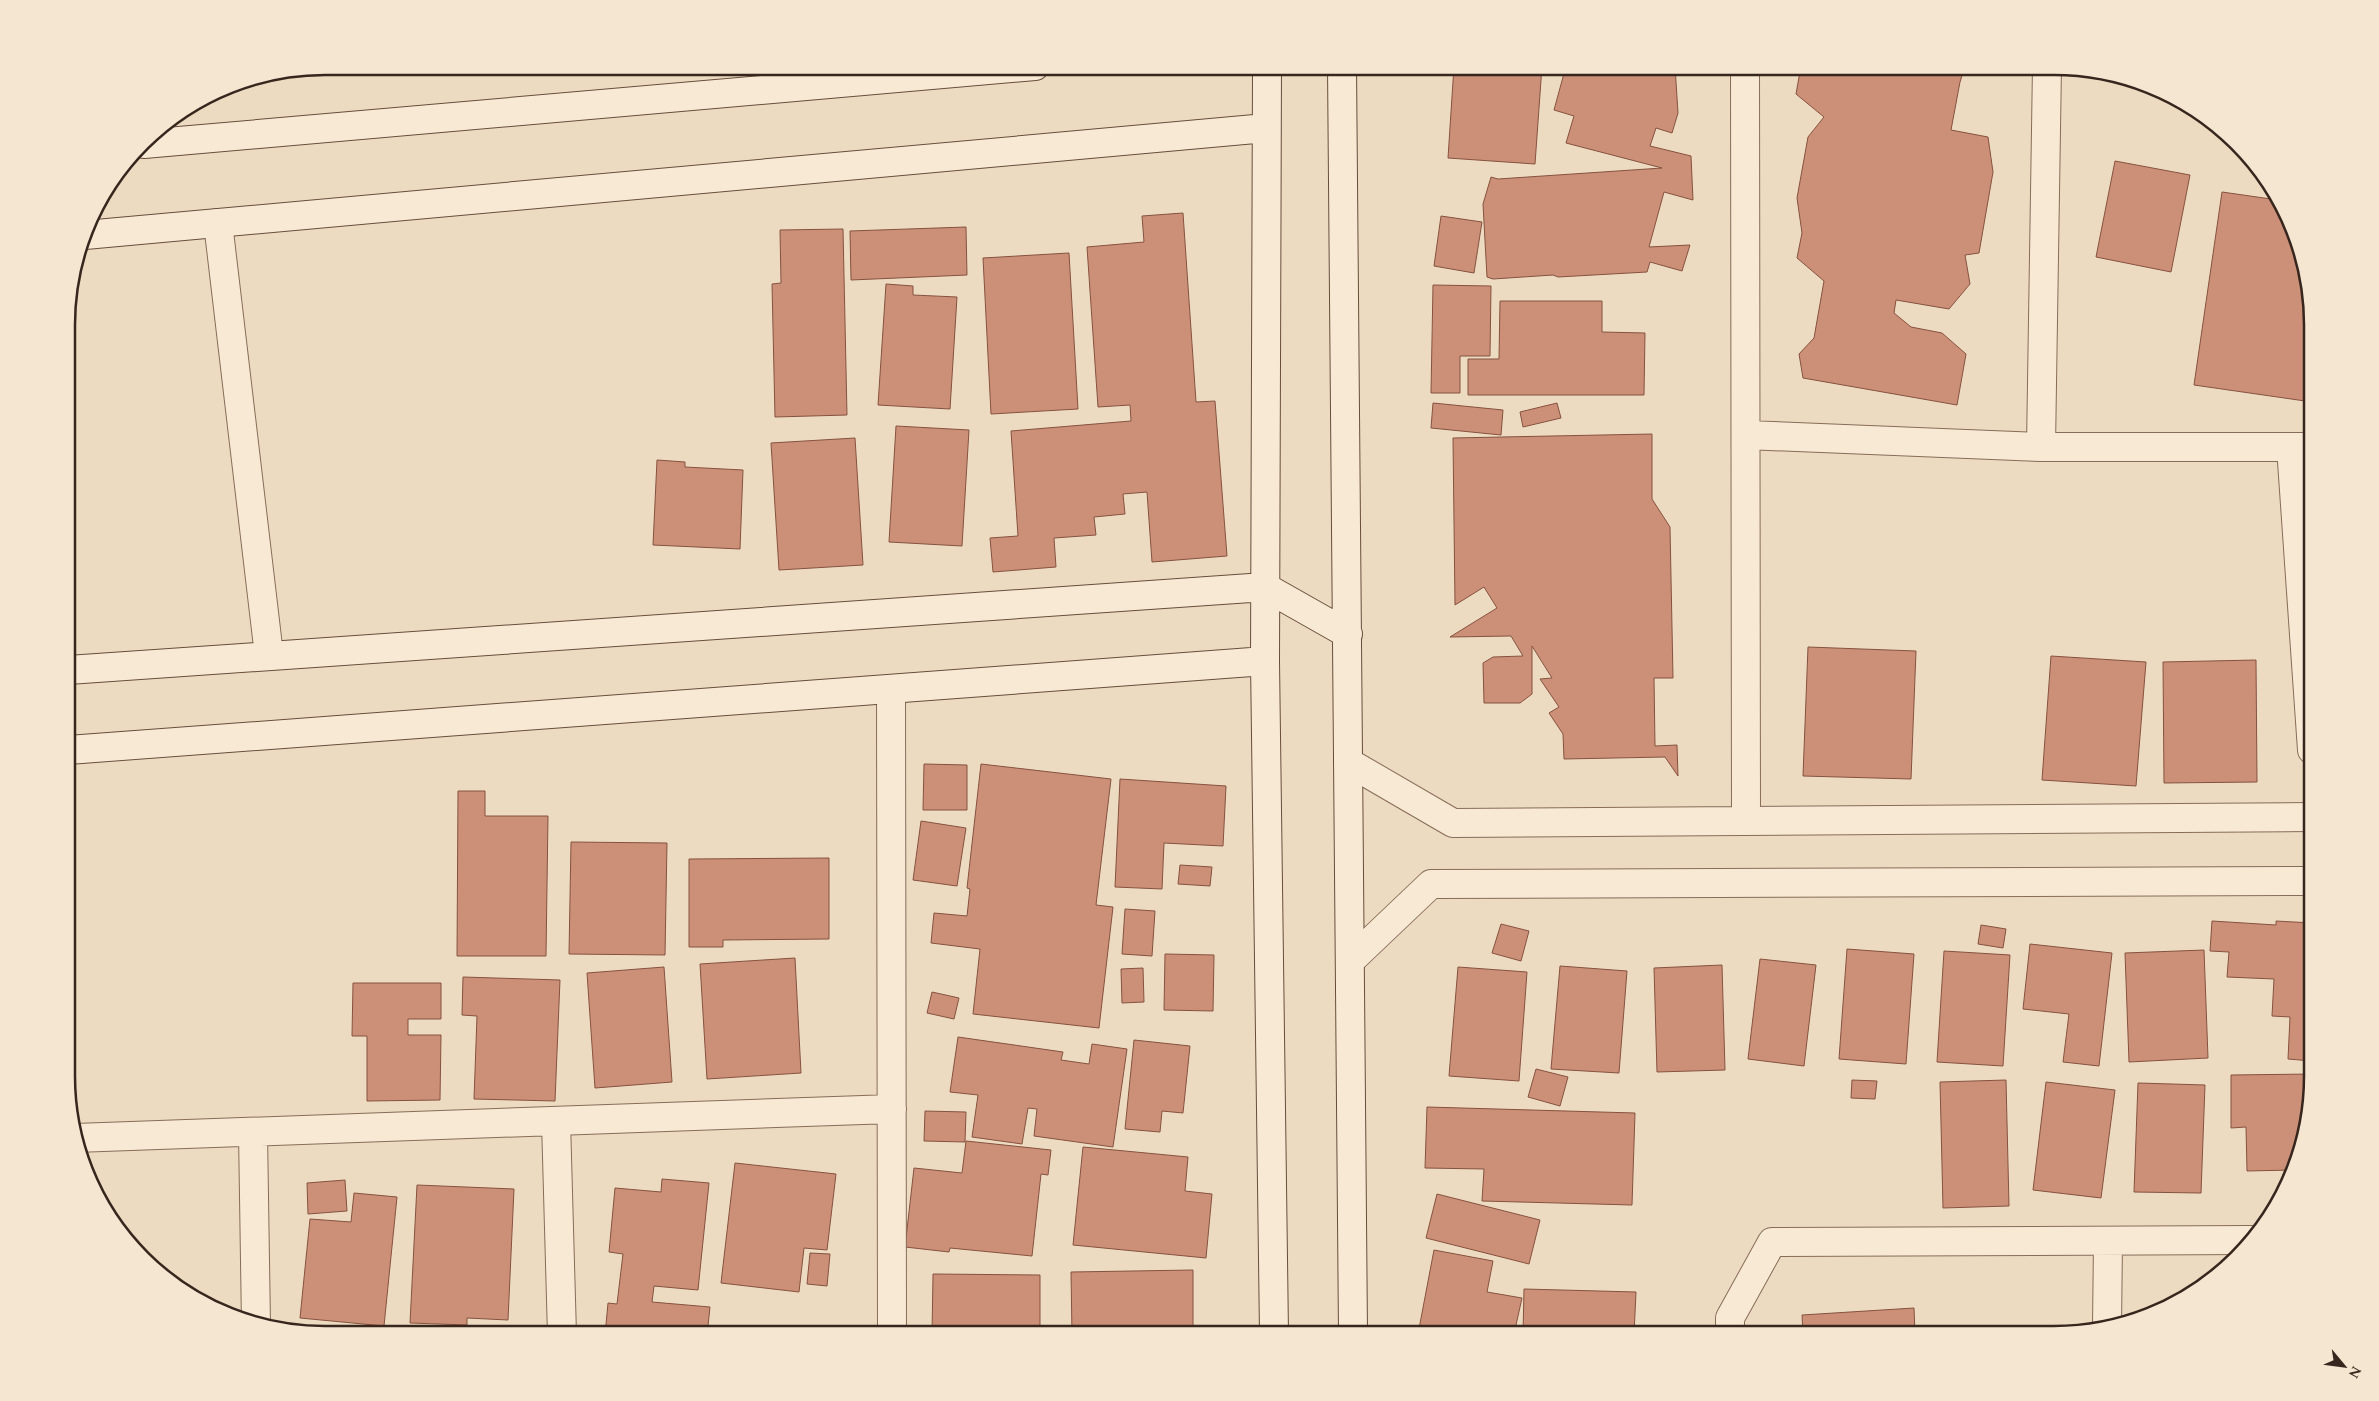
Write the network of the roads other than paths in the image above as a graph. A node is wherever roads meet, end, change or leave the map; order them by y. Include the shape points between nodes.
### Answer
1 (932, 75) edge
2 (1268, 75) edge
3 (1342, 75) edge
4 (1745, 75) edge
5 (2048, 75) edge
6 (1266, 128) junction
7 (153, 143) edge
8 (218, 223) junction
9 (92, 235) edge
10 (1746, 434) junction
11 (2302, 447) edge
12 (2041, 448) junction
13 (2304, 508) edge
14 (1265, 587) junction
15 (1348, 634) junction
16 (269, 655) junction
17 (1265, 661) junction
18 (75, 669) edge
19 (891, 689) junction
20 (75, 749) edge
21 (1348, 762) junction
22 (2304, 817) edge
23 (1746, 821) junction
24 (2304, 882) edge
25 (1350, 961) junction
26 (892, 1109) junction
27 (556, 1121) junction
28 (253, 1132) junction
29 (83, 1138) edge
30 (2243, 1240) edge
31 (2108, 1241) junction
32 (256, 1316) edge
33 (2107, 1320) edge
34 (562, 1326) edge
35 (892, 1326) edge
36 (1274, 1326) edge
37 (1353, 1326) edge
38 (1730, 1326) edge

1 - 7 street
2 - 6 street
3 - 15 street
4 - 10 street
5 - 12 street
6 - 8 street
6 - 14 street
8 - 9 street
8 - 16 street
10 - 12 street
10 - 23 street
11 - 12 street
11 - 13 street
14 - 15 street
14 - 16 street
14 - 17 street
15 - 21 street
16 - 18 street
17 - 19 street
17 - 36 street
19 - 20 street
19 - 26 street
21 - 23 street via 1453,823
21 - 25 street
22 - 23 street
24 - 25 street via 1431,884
25 - 37 street
26 - 27 street
26 - 35 street
27 - 28 street
27 - 34 street
28 - 29 street
28 - 32 street
30 - 31 street
31 - 33 street
31 - 38 street via 1772,1242 1730,1318

